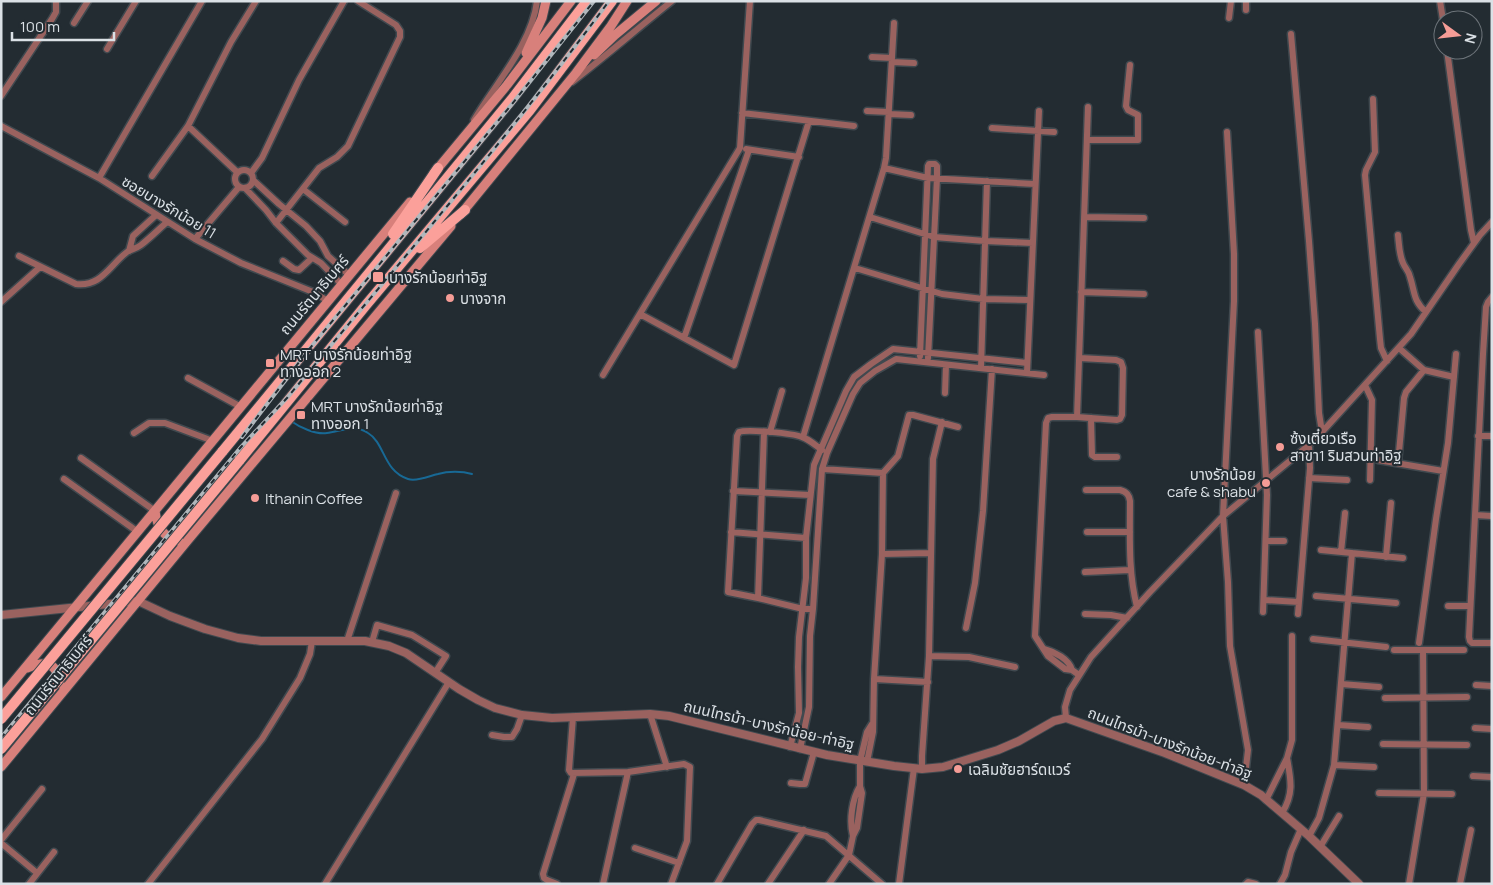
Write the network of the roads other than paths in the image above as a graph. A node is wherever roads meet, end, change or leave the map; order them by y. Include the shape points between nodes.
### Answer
1 (56, 1) edge
2 (88, 1) edge
3 (136, 1) edge
4 (202, 1) edge
5 (256, 1) edge
6 (344, 1) edge
7 (351, 1) edge
8 (358, 1) edge
9 (537, 1) edge
10 (546, 1) edge
11 (571, 1) edge
12 (587, 1) edge
13 (612, 1) edge
14 (627, 1) edge
15 (656, 1) edge
16 (672, 1) edge
17 (750, 1) edge
18 (1231, 1) edge
19 (1246, 1) edge
20 (1246, 10) dead end
21 (1230, 18) dead end
22 (74, 23) dead end
23 (894, 23) dead end
24 (1291, 34) dead end
25 (107, 49) dead end
26 (872, 57) dead end
27 (892, 60) junction
28 (1449, 60) edge
29 (914, 64) dead end
30 (1130, 65) dead end
31 (576, 73) junction
32 (506, 85) junction
33 (563, 89) junction
34 (1, 96) edge
35 (1373, 99) dead end
36 (1088, 107) dead end
37 (867, 111) dead end
38 (1039, 111) dead end
39 (742, 113) junction
40 (889, 113) junction
41 (911, 115) dead end
42 (810, 121) junction
43 (1, 126) edge
44 (188, 126) junction
45 (854, 126) dead end
46 (992, 128) dead end
47 (1038, 132) junction
48 (1054, 132) dead end
49 (1227, 132) dead end
50 (463, 138) junction
51 (1087, 140) junction
52 (740, 148) junction
53 (749, 150) junction
54 (798, 157) junction
55 (438, 168) junction
56 (884, 168) junction
57 (237, 172) junction
58 (152, 176) dead end
59 (252, 177) junction
60 (98, 178) junction
61 (928, 178) junction
62 (937, 178) junction
63 (987, 180) junction
64 (1035, 184) junction
65 (242, 188) junction
66 (303, 189) junction
67 (465, 210) junction
68 (287, 211) junction
69 (156, 215) junction
70 (870, 217) junction
71 (1084, 217) junction
72 (1144, 218) dead end
73 (167, 222) junction
74 (345, 222) dead end
75 (1492, 222) edge
76 (276, 223) junction
77 (926, 234) junction
78 (1398, 235) dead end
79 (934, 237) junction
80 (195, 238) junction
81 (985, 241) junction
82 (1033, 243) junction
83 (1474, 243) junction
84 (129, 250) junction
85 (19, 256) dead end
86 (312, 258) junction
87 (282, 260) dead end
88 (40, 267) junction
89 (397, 268) junction
90 (855, 268) junction
91 (349, 275) junction
92 (342, 285) junction
93 (357, 287) junction
94 (924, 290) junction
95 (932, 292) junction
96 (1081, 292) junction
97 (1144, 294) dead end
98 (1492, 297) edge
99 (984, 298) junction
100 (1030, 300) junction
101 (328, 301) junction
102 (1, 302) edge
103 (1426, 312) junction
104 (640, 314) junction
105 (1258, 332) dead end
106 (684, 338) junction
107 (1399, 348) junction
108 (920, 353) junction
109 (928, 354) junction
110 (1456, 354) dead end
111 (1483, 354) junction
112 (1492, 355) edge
113 (982, 358) junction
114 (1080, 358) junction
115 (1387, 360) junction
116 (919, 362) junction
117 (928, 363) junction
118 (1027, 363) junction
119 (946, 365) junction
120 (981, 368) junction
121 (992, 370) junction
122 (1424, 370) junction
123 (1027, 373) junction
124 (603, 375) dead end
125 (1044, 375) dead end
126 (1454, 377) junction
127 (188, 378) dead end
128 (1365, 385) junction
129 (782, 391) dead end
130 (945, 393) dead end
131 (241, 407) junction
132 (1077, 417) junction
133 (1091, 418) junction
134 (942, 422) junction
135 (958, 427) dead end
136 (767, 432) junction
137 (1322, 432) junction
138 (134, 433) dead end
139 (1478, 436) junction
140 (1492, 436) edge
141 (803, 437) junction
142 (213, 441) junction
143 (1309, 445) junction
144 (821, 448) junction
145 (827, 453) junction
146 (80, 458) dead end
147 (1117, 458) dead end
148 (1378, 460) dead end
149 (1398, 463) junction
150 (822, 469) junction
151 (1443, 471) junction
152 (883, 473) junction
153 (1309, 478) junction
154 (64, 479) dead end
155 (1266, 480) junction
156 (1347, 480) dead end
157 (1370, 480) dead end
158 (1086, 490) dead end
159 (733, 491) junction
160 (396, 493) dead end
161 (761, 493) junction
162 (810, 495) junction
163 (1391, 503) dead end
164 (155, 510) junction
165 (1345, 514) dead end
166 (1474, 515) junction
167 (1223, 516) junction
168 (1492, 516) edge
169 (138, 532) junction
170 (731, 532) junction
171 (1087, 532) dead end
172 (1130, 532) junction
173 (759, 534) junction
174 (806, 538) junction
175 (188, 540) junction
176 (1266, 541) junction
177 (1284, 541) dead end
178 (1321, 550) dead end
179 (1341, 552) junction
180 (931, 553) junction
181 (1352, 553) junction
182 (882, 554) junction
183 (1386, 557) junction
184 (1403, 558) dead end
185 (1130, 570) junction
186 (1085, 572) dead end
187 (1316, 596) dead end
188 (758, 598) junction
189 (1348, 598) junction
190 (1264, 600) junction
191 (138, 601) junction
192 (1298, 602) junction
193 (1396, 603) dead end
194 (77, 606) junction
195 (1448, 606) dead end
196 (1470, 606) junction
197 (1137, 607) junction
198 (802, 609) junction
199 (813, 609) junction
200 (1263, 612) dead end
201 (1085, 614) dead end
202 (1298, 614) dead end
203 (1, 615) edge
204 (1126, 618) junction
205 (966, 628) dead end
206 (1292, 636) dead end
207 (1313, 639) dead end
208 (312, 640) junction
209 (347, 641) junction
210 (372, 642) junction
211 (1344, 642) junction
212 (1419, 643) dead end
213 (1492, 643) edge
214 (1386, 647) dead end
215 (1394, 650) dead end
216 (1423, 650) junction
217 (1464, 650) dead end
218 (929, 656) junction
219 (1015, 666) dead end
220 (24, 669) junction
221 (436, 673) junction
222 (1079, 675) junction
223 (874, 679) junction
224 (449, 682) junction
225 (928, 682) junction
226 (1341, 684) junction
227 (1476, 685) dead end
228 (1492, 686) edge
229 (1379, 687) dead end
230 (1, 697) edge
231 (58, 697) junction
232 (1384, 698) dead end
233 (1424, 698) junction
234 (1467, 698) dead end
235 (650, 714) junction
236 (522, 715) junction
237 (573, 717) junction
238 (1066, 718) junction
239 (1, 719) edge
240 (1338, 725) junction
241 (1368, 727) dead end
242 (1475, 728) dead end
243 (1492, 729) edge
244 (492, 735) dead end
245 (1383, 744) dead end
246 (1424, 744) junction
247 (1467, 744) dead end
248 (790, 747) junction
249 (1, 749) edge
250 (800, 749) junction
251 (814, 752) junction
252 (1287, 758) junction
253 (864, 761) junction
254 (1334, 765) junction
255 (1, 767) edge
256 (667, 767) junction
257 (1374, 767) dead end
258 (918, 769) junction
259 (628, 772) junction
260 (574, 774) junction
261 (1473, 776) dead end
262 (1492, 777) edge
263 (791, 782) dead end
264 (1244, 785) junction
265 (42, 789) dead end
266 (1379, 793) dead end
267 (1424, 793) junction
268 (1452, 794) dead end
269 (1266, 800) junction
270 (1282, 813) junction
271 (1339, 816) dead end
272 (1301, 829) junction
273 (804, 830) junction
274 (1471, 830) dead end
275 (1309, 836) junction
276 (1, 842) edge
277 (1320, 847) junction
278 (635, 848) dead end
279 (54, 852) dead end
280 (849, 855) junction
281 (679, 863) junction
282 (38, 873) junction
283 (29, 884) edge
284 (148, 884) edge
285 (325, 884) edge
286 (558, 884) edge
287 (603, 884) edge
288 (671, 884) edge
289 (717, 884) edge
290 (768, 884) edge
291 (829, 884) edge
292 (882, 884) edge
293 (899, 884) edge
294 (1246, 884) edge
295 (1256, 884) edge
296 (1280, 884) edge
297 (1359, 884) edge
298 (1408, 884) edge
299 (1460, 884) edge

1 - 34 street via 52,20
2 - 22 street
3 - 25 street
4 - 60 street
5 - 44 street
6 - 7 street
6 - 59 street
8 - 66 street via 396,25 400,37 348,146 319,168
9 - 50 street via 534,19 519,50
10 - 32 main road via 534,38
11 - 32 main road, ถนนรัตนาธิเบศร์
12 - 93 main road, ถนนรัตนาธิเบศร์ via 512,99
13 - 89 main road, ถนนรัตนาธิเบศร์ via 530,110
14 - 31 main road, ถนนรัตนาธิเบศร์
15 - 31 main road
16 - 33 street
17 - 39 street
18 - 21 street
19 - 20 street
23 - 27 street
24 - 137 street
26 - 27 street
27 - 29 street
27 - 40 street
28 - 83 street
30 - 51 street via 1126,106 1138,115 1138,140
31 - 33 main road, ถนนรัตนาธิเบศร์
32 - 50 main road, ถนนรัตนาธิเบศร์
33 - 67 main road, ถนนรัตนาธิเบศร์
35 - 115 street via 1375,152 1365,175 1381,348
36 - 51 street
37 - 40 street
38 - 47 street
39 - 42 street
39 - 52 street
40 - 41 street
40 - 56 street
42 - 45 street
42 - 54 street
43 - 60 street, ซอยบางรักน้อย 11
44 - 57 street
44 - 58 street
46 - 47 street
47 - 48 street
47 - 64 street
49 - 167 street via 1234,301
50 - 55 main road, ถนนรัตนาธิเบศร์
51 - 71 street
52 - 53 street
52 - 104 street
53 - 54 street
53 - 106 street
54 - 106 street via 734,365
55 - 91 main road, ถนนรัตนาธิเบศร์
55 - 93 main road
56 - 61 street
56 - 70 street
57 - 59 street via 243,170
57 - 65 street via 235,180
59 - 65 street via 250,186
59 - 68 street
60 - 69 street, ซอยบางรักน้อย 11
61 - 62 street
61 - 62 street via 928,166 935,164
61 - 77 street
62 - 63 street
62 - 79 street
63 - 64 street
63 - 81 street
64 - 82 street
65 - 76 street
65 - 80 street
66 - 68 street
66 - 74 street
67 - 89 main road
67 - 175 main road, ถนนรัตนาธิเบศร์
68 - 76 street
68 - 91 street via 306,226 328,256
69 - 73 street, ซอยบางรักน้อย 11
69 - 84 street via 133,236
70 - 77 street
70 - 90 street
71 - 72 street
71 - 96 street
73 - 80 street, ซอยบางรักน้อย 11
73 - 84 street via 139,247
75 - 83 street
76 - 86 street
77 - 79 street
77 - 94 street
78 - 103 street via 1401,259 1418,305
79 - 81 street
79 - 95 street
80 - 101 street, ซอยบางรักน้อย 11 via 241,264
81 - 82 street
81 - 99 street
82 - 100 street
83 - 103 street
84 - 88 street via 104,276 85,285
85 - 88 street
86 - 87 street via 299,270
86 - 92 street
88 - 102 street
89 - 249 main road, ถนนรัตนาธิเบศร์, bridge
90 - 94 street
90 - 141 street
91 - 92 main road, ถนนรัตนาธิเบศร์
92 - 101 main road, ถนนรัตนาธิเบศร์
93 - 239 main road, ถนนรัตนาธิเบศร์, bridge
94 - 95 street
94 - 108 street
95 - 99 street
95 - 109 street
96 - 97 street
96 - 114 street
98 - 111 street via 1486,307
99 - 100 street
99 - 113 street
100 - 118 street
101 - 131 main road, ถนนรัตนาธิเบศร์
103 - 107 street
104 - 106 street
104 - 124 street
105 - 155 street
107 - 115 street
107 - 122 street
108 - 109 street
108 - 116 street
108 - 144 street via 893,350 854,377
109 - 113 street
109 - 117 street
110 - 126 street
111 - 112 street
111 - 139 street
113 - 118 street
113 - 120 street
114 - 132 street
114 - 133 street via 1116,360 1123,368 1122,416 1117,420
115 - 128 street
116 - 117 street
116 - 145 street via 896,359 860,383
117 - 119 street
118 - 123 street
119 - 120 street
119 - 130 street
120 - 121 street
121 - 123 street
121 - 205 street via 983,511
122 - 126 street
122 - 149 street via 1404,398
123 - 125 street
126 - 151 street
127 - 131 street
128 - 137 street
128 - 157 street via 1372,400
129 - 136 street
131 - 142 main road, ถนนรัตนาธิเบศร์
132 - 133 street
132 - 222 street via 1052,417 1046,423 1036,636 1052,660
133 - 147 street via 1092,454
134 - 135 street
134 - 152 street via 909,415 898,456
134 - 180 street via 933,459
136 - 141 street
136 - 159 street via 739,432
136 - 161 street
137 - 143 street
138 - 142 street via 148,423 165,423
139 - 140 street
139 - 166 street
141 - 144 street
142 - 164 main road, ถนนรัตนาธิเบศร์
143 - 153 street
143 - 155 street
144 - 145 street
144 - 162 street via 814,465
145 - 150 street
146 - 164 street
148 - 149 street
149 - 151 street
150 - 152 street
150 - 199 street
151 - 212 street
152 - 182 street
153 - 156 street
153 - 192 street
154 - 169 street
155 - 167 street
155 - 176 street
158 - 172 street via 1125,491 1130,500
159 - 161 street
159 - 170 street
160 - 209 street
161 - 162 street
161 - 173 street
162 - 174 street
163 - 183 street
164 - 169 main road, ถนนรัตนาธิเบศร์
164 - 175 main road via 157,524 168,537
165 - 179 street
166 - 168 street
166 - 196 street
167 - 197 street
167 - 264 street via 1230,646 1248,750
169 - 194 main road, ถนนรัตนาธิเบศร์
170 - 173 street
170 - 188 street via 728,592
171 - 172 street
172 - 185 street
173 - 174 street
173 - 188 street
174 - 198 street
175 - 191 main road, ถนนรัตนาธิเบศร์
176 - 177 street
176 - 190 street
178 - 179 street
179 - 181 street
180 - 182 street
180 - 218 street
181 - 183 street
181 - 189 street
182 - 223 street
183 - 184 street
185 - 186 street
185 - 197 street
187 - 189 street
188 - 198 street
189 - 193 street
189 - 211 street
190 - 192 street
190 - 200 street
191 - 194 street
191 - 208 street, ถนนไทรม้า-บางรักน้อย-ท่าอิฐ via 231,637
191 - 231 main road, ถนนรัตนาธิเบศร์
192 - 202 street
194 - 203 street
194 - 220 main road, ถนนรัตนาธิเบศร์
195 - 196 street
196 - 213 street via 1470,641
197 - 204 street
198 - 199 street
198 - 248 street via 799,713
199 - 250 street via 808,707
201 - 204 street
204 - 222 street
206 - 252 street via 1292,740
207 - 211 street
208 - 209 street, ถนนไทรม้า-บางรักน้อย-ท่าอิฐ
208 - 284 street via 300,678 262,739
209 - 210 street, ถนนไทรม้า-บางรักน้อย-ท่าอิฐ
210 - 221 street, ถนนไทรม้า-บางรักน้อย-ท่าอิฐ via 406,653
210 - 221 street via 377,625 412,635 446,656
211 - 214 street
211 - 226 street
215 - 216 street
216 - 217 street
216 - 233 street
218 - 219 street via 969,658
218 - 225 street
220 - 230 main road, ถนนรัตนาธิเบศร์
220 - 231 main road via 37,664 54,667 60,686
221 - 224 street, ถนนไทรม้า-บางรักน้อย-ท่าอิฐ
222 - 238 street via 1070,690
223 - 225 street
223 - 253 street via 872,740
224 - 236 street, ถนนไทรม้า-บางรักน้อย-ท่าอิฐ via 496,708
224 - 285 street
225 - 258 street
226 - 229 street
226 - 240 street
227 - 228 street
231 - 255 main road, ถนนรัตนาธิเบศร์
232 - 233 street
233 - 234 street
233 - 246 street
235 - 237 street, ถนนไทรม้า-บางรักน้อย-ท่าอิฐ
235 - 248 street, ถนนไทรม้า-บางรักน้อย-ท่าอิฐ via 683,719
235 - 256 street
236 - 237 street, ถนนไทรม้า-บางรักน้อย-ท่าอิฐ
236 - 244 street via 512,737
237 - 260 street via 569,770
238 - 258 street, ถนนไทรม้า-บางรักน้อย-ท่าอิฐ via 998,750 943,767
238 - 264 street, ถนนไทรม้า-บางรักน้อย-ท่าอิฐ
240 - 241 street
240 - 254 street
242 - 243 street
245 - 246 street
246 - 247 street
246 - 267 street
248 - 250 street, ถนนไทรม้า-บางรักน้อย-ท่าอิฐ
250 - 251 street, ถนนไทรม้า-บางรักน้อย-ท่าอิฐ
251 - 253 street, ถนนไทรม้า-บางรักน้อย-ท่าอิฐ
251 - 263 street via 805,784
252 - 269 street
252 - 270 street via 1290,793
253 - 258 street, ถนนไทรม้า-บางรักน้อย-ท่าอิฐ
253 - 280 street via 855,796
254 - 257 street
254 - 275 street via 1319,818
256 - 259 street
256 - 281 street via 686,764 690,770 688,836
258 - 293 street
259 - 260 street
259 - 287 street
260 - 286 street via 544,874 544,878
261 - 262 street
264 - 269 street, ถนนไทรม้า-บางรักน้อย-ท่าอิฐ
265 - 276 street
266 - 267 street
267 - 268 street
267 - 298 street
269 - 270 street, ถนนไทรม้า-บางรักน้อย-ท่าอิฐ
270 - 272 street, ถนนไทรม้า-บางรักน้อย-ท่าอิฐ
271 - 277 street
272 - 275 street, ถนนไทรม้า-บางรักน้อย-ท่าอิฐ
272 - 296 street
273 - 280 street via 826,836
273 - 289 street via 756,820
273 - 290 street
274 - 299 street
275 - 277 street, ถนนไทรม้า-บางรักน้อย-ท่าอิฐ
276 - 282 street
277 - 297 street, ถนนไทรม้า-บางรักน้อย-ท่าอิฐ
278 - 281 street
279 - 282 street
280 - 291 street
280 - 292 street
281 - 288 street
282 - 283 street
294 - 295 street

